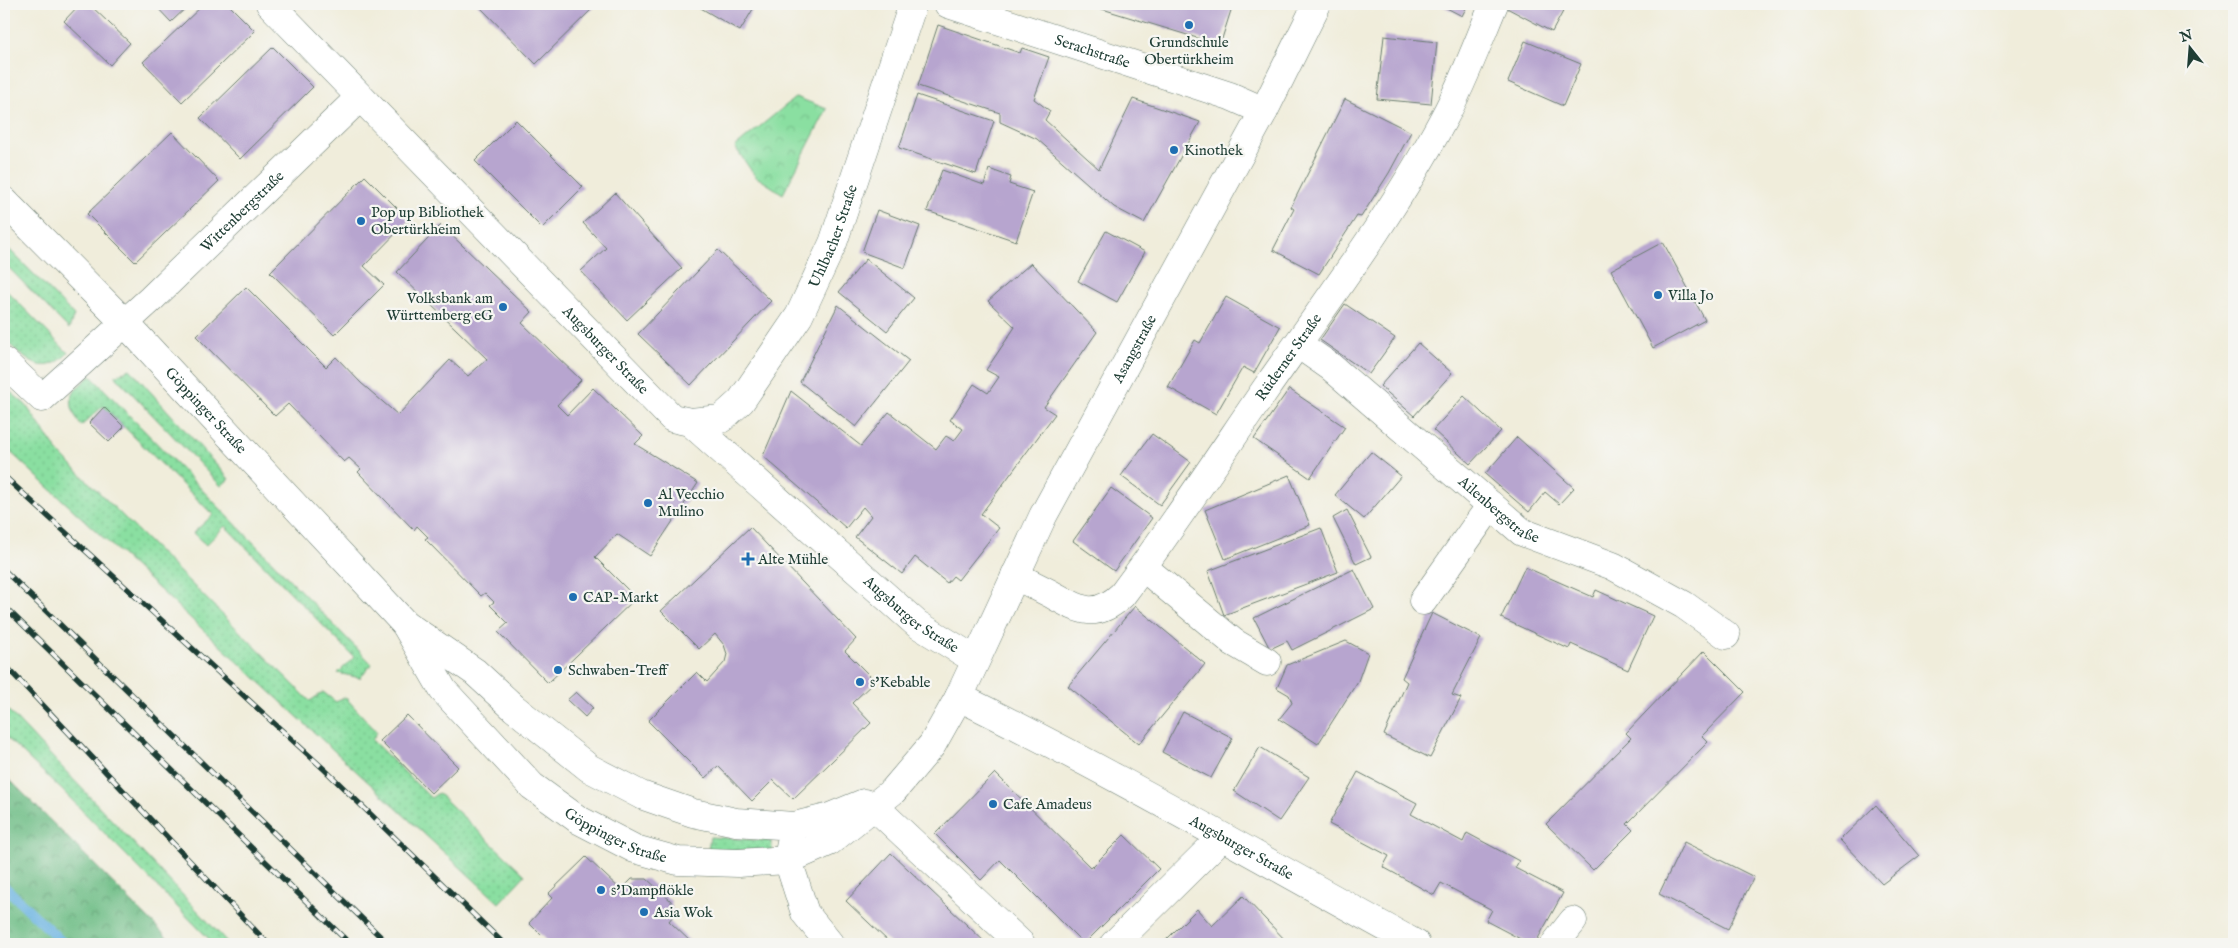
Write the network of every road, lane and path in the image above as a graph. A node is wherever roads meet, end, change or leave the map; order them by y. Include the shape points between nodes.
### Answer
1 (913, 4) edge
2 (948, 4) edge
3 (1316, 4) edge
4 (1494, 4) edge
5 (279, 7) edge
6 (360, 98) junction
7 (1264, 111) junction
8 (4, 201) edge
9 (125, 323) junction
10 (1298, 344) junction
11 (4, 362) edge
12 (690, 422) junction
13 (1492, 505) junction
14 (1143, 567) junction
15 (1015, 575) junction
16 (1423, 601) dead end
17 (405, 624) junction
18 (1726, 635) dead end
19 (974, 659) junction
20 (1267, 662) dead end
21 (958, 696) junction
22 (884, 799) junction
23 (794, 826) junction
24 (1222, 837) junction
25 (788, 860) junction
26 (1573, 921) dead end
27 (830, 944) edge
28 (1021, 944) edge
29 (1114, 944) edge
30 (1416, 944) edge
31 (1555, 944) edge

1 - 12 street, Uhlbacher Straße via 833,243 799,316 741,401 721,419
2 - 7 street, Serachstraße via 1230,96
3 - 7 street, Asangstraße
4 - 10 street, Rüderner Straße via 1472,62 1430,144
5 - 6 street, Augsburger Straße
6 - 9 street, Wittenbergstraße
6 - 12 street, Augsburger Straße via 672,418
7 - 15 street, Asangstraße via 1068,470
8 - 9 street, Göppinger Straße
9 - 11 street, Wittenbergstraße via 42,398
9 - 17 street, Göppinger Straße
10 - 13 street, Ailenbergstraße via 1331,367
10 - 14 street, Rüderner Straße
12 - 19 street, Augsburger Straße via 917,624
13 - 16 street
13 - 18 street, Ailenbergstraße via 1522,532 1613,566 1684,605
14 - 15 street, Rüderner Straße via 1117,600 1092,611 1072,606
14 - 20 street via 1233,642
15 - 19 street, Asangstraße
17 - 23 street, Göppinger Straße via 474,672 554,741 606,777 641,795 693,813 736,822
17 - 25 street, Göppinger Straße via 443,690 532,786 579,820 635,849 678,861 738,863
19 - 21 street, Asangstraße
21 - 22 street, Göppinger Straße via 932,745
21 - 24 street, Augsburger Straße
22 - 23 street, Göppinger Straße
22 - 25 street, Göppinger Straße via 829,842
22 - 28 street
23 - 25 street
24 - 29 street
24 - 30 street, Augsburger Straße
25 - 27 street via 805,913
26 - 31 street

